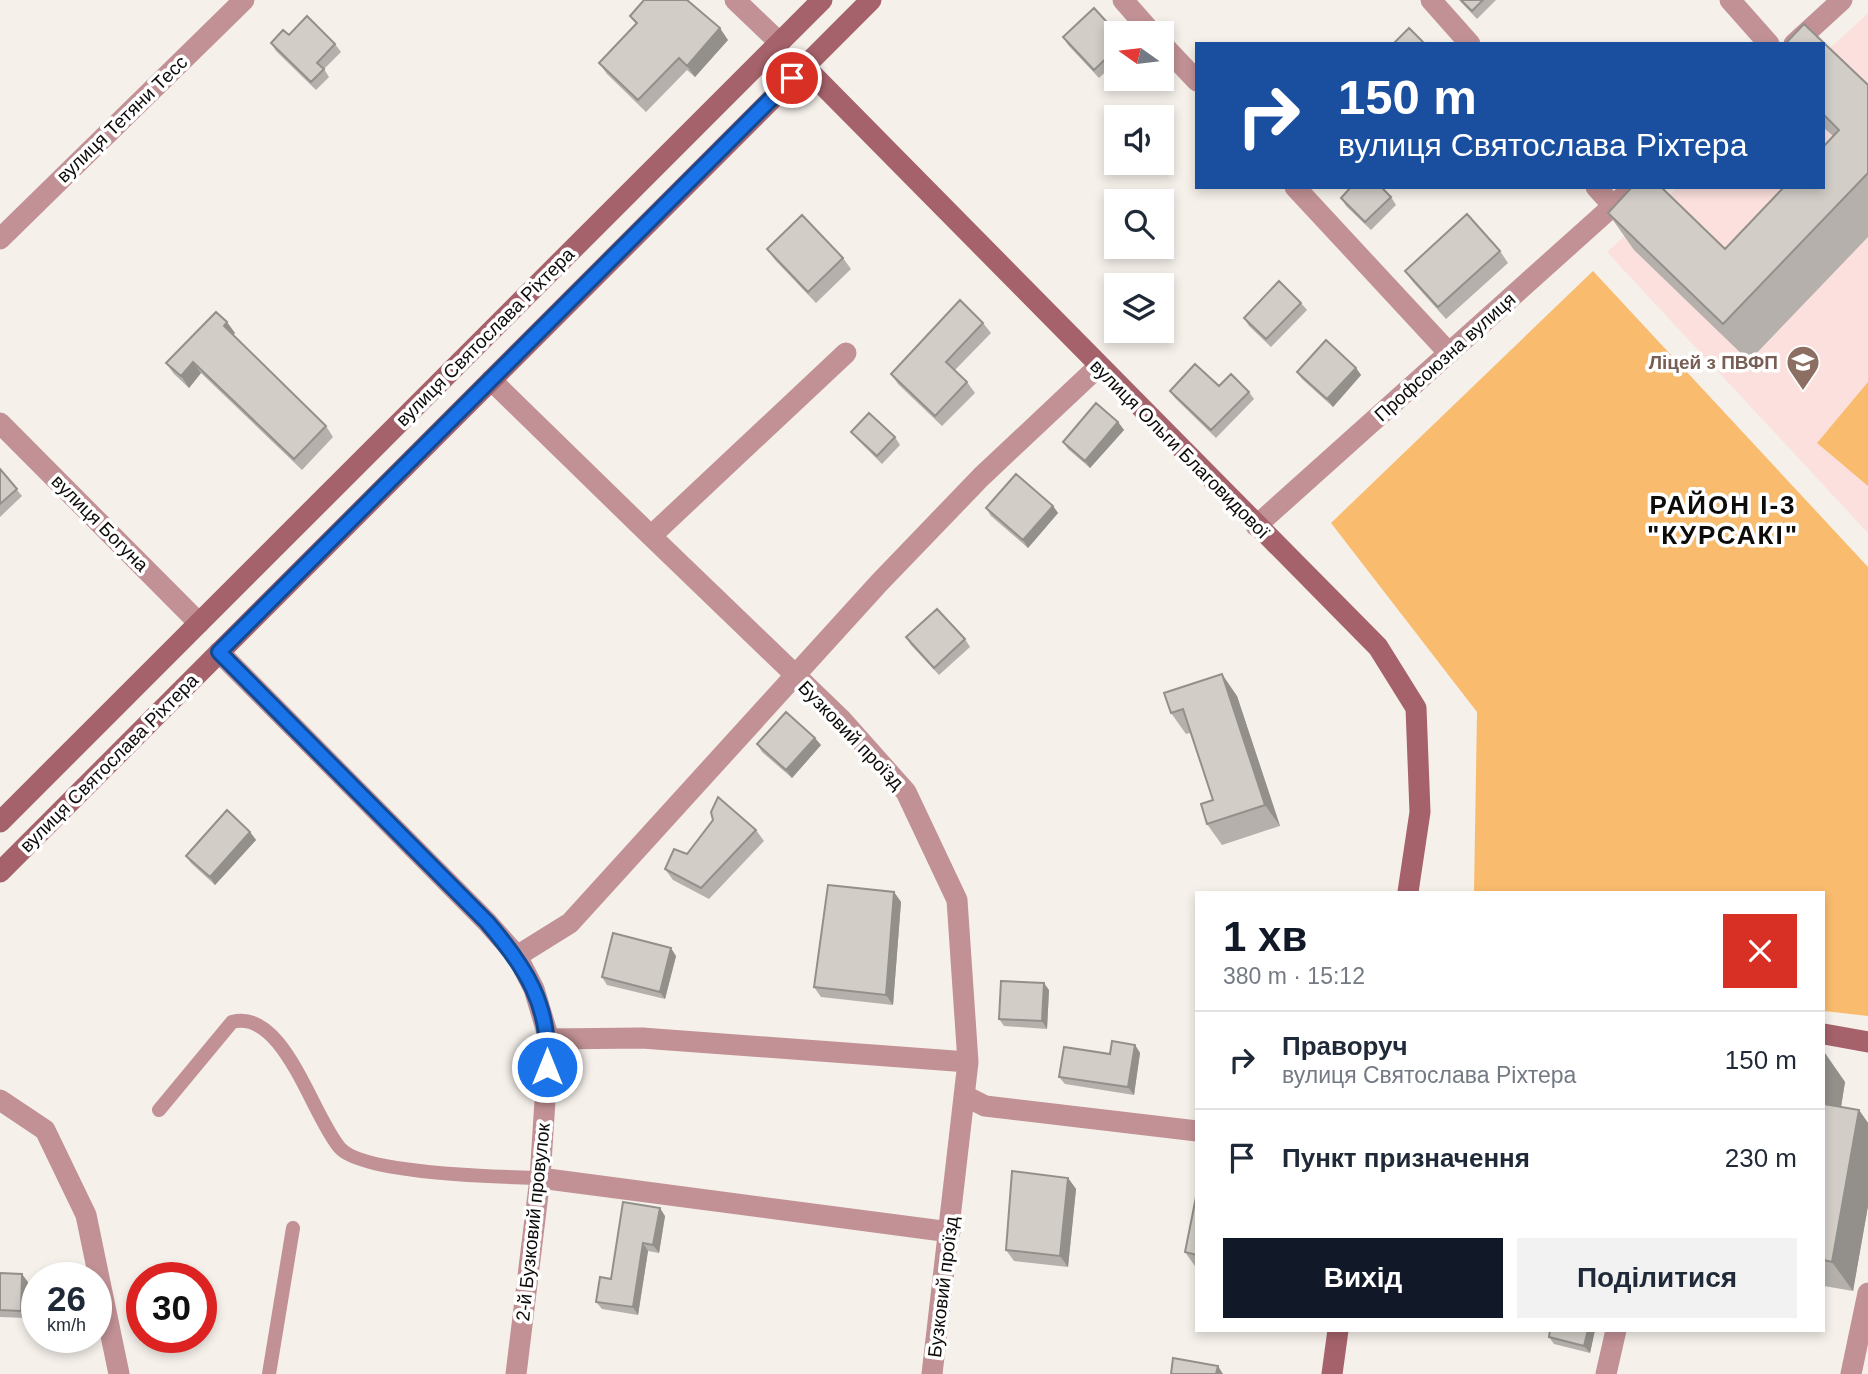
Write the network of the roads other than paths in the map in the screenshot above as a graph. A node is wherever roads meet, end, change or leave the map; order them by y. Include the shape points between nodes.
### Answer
1 (244, 0) edge
2 (735, 0) edge
3 (822, 0) edge
4 (871, 0) edge
5 (1123, 0) edge
6 (1431, 0) edge
7 (1730, 0) edge
8 (1842, 0) edge
9 (1141, 21) edge
10 (1468, 42) edge
11 (1767, 42) edge
12 (1796, 42) edge
13 (779, 43) junction
14 (1174, 57) edge
15 (804, 66) junction
16 (1195, 79) edge
17 (1297, 189) edge
18 (1598, 189) edge
19 (1632, 189) edge
20 (1613, 206) junction
21 (0, 239) edge
22 (846, 353) dead end
23 (1449, 353) junction
24 (1099, 366) junction
25 (491, 380) junction
26 (0, 424) edge
27 (1256, 526) junction
28 (651, 536) junction
29 (199, 623) junction
30 (219, 652) junction
31 (793, 674) junction
32 (0, 822) edge
33 (0, 872) edge
34 (1408, 891) edge
35 (517, 956) junction
36 (1825, 1034) edge
37 (549, 1039) junction
38 (1868, 1042) edge
39 (968, 1062) junction
40 (965, 1096) junction
41 (0, 1100) edge
42 (159, 1110) dead end
43 (1195, 1131) edge
44 (540, 1178) junction
45 (293, 1228) dead end
46 (950, 1231) junction
47 (1868, 1293) edge
48 (1338, 1332) edge
49 (1616, 1332) edge
50 (119, 1374) edge
51 (269, 1374) edge
52 (516, 1374) edge
53 (932, 1374) edge
54 (1332, 1374) edge
55 (1606, 1374) edge
56 (1851, 1374) edge

1 - 21 street, вулиця Тетяни Тесс
2 - 13 street
3 - 13 main road, вулиця Святослава Ріхтера
4 - 15 main road, вулиця Святослава Ріхтера
5 - 9 street
6 - 10 street
7 - 11 street
8 - 12 street
13 - 29 main road, вулиця Святослава Ріхтера
14 - 16 street
15 - 24 main road, вулиця Ольги Благовидової
15 - 25 main road, вулиця Святослава Ріхтера
17 - 23 street
18 - 20 street
19 - 20 street, Профсоюзна вулиця
20 - 23 street, Профсоюзна вулиця
22 - 28 street
23 - 27 street, Профсоюзна вулиця
24 - 27 main road, вулиця Ольги Благовидової
24 - 31 street via 981,477
25 - 28 street, Бузковий проїзд
25 - 30 main road, вулиця Святослава Ріхтера
26 - 29 street, вулиця Богуна
27 - 34 main road, вулиця Ольги Благовидової via 1378,647 1416,708 1420,812
28 - 31 street, Бузковий проїзд
29 - 32 main road, вулиця Святослава Ріхтера
30 - 33 main road, вулиця Святослава Ріхтера
30 - 35 street, 2-й Бузковий провулок
31 - 35 street via 570,923
31 - 39 street, Бузковий проїзд via 841,719 906,792 957,900
35 - 37 street, 2-й Бузковий провулок via 534,989
36 - 38 main road
37 - 39 street via 642,1038
37 - 44 street, 2-й Бузковий провулок
39 - 40 street, Бузковий проїзд
40 - 43 street via 985,1106
40 - 46 street, Бузковий проїзд
41 - 50 street via 45,1130 86,1215
42 - 44 lane via 232,1023 245,1019 261,1026 293,1062 320,1120 342,1151 391,1168
44 - 46 street
44 - 52 street, 2-й Бузковий провулок
45 - 51 lane
46 - 53 street, Бузковий проїзд
47 - 56 street
48 - 54 main road
49 - 55 street

